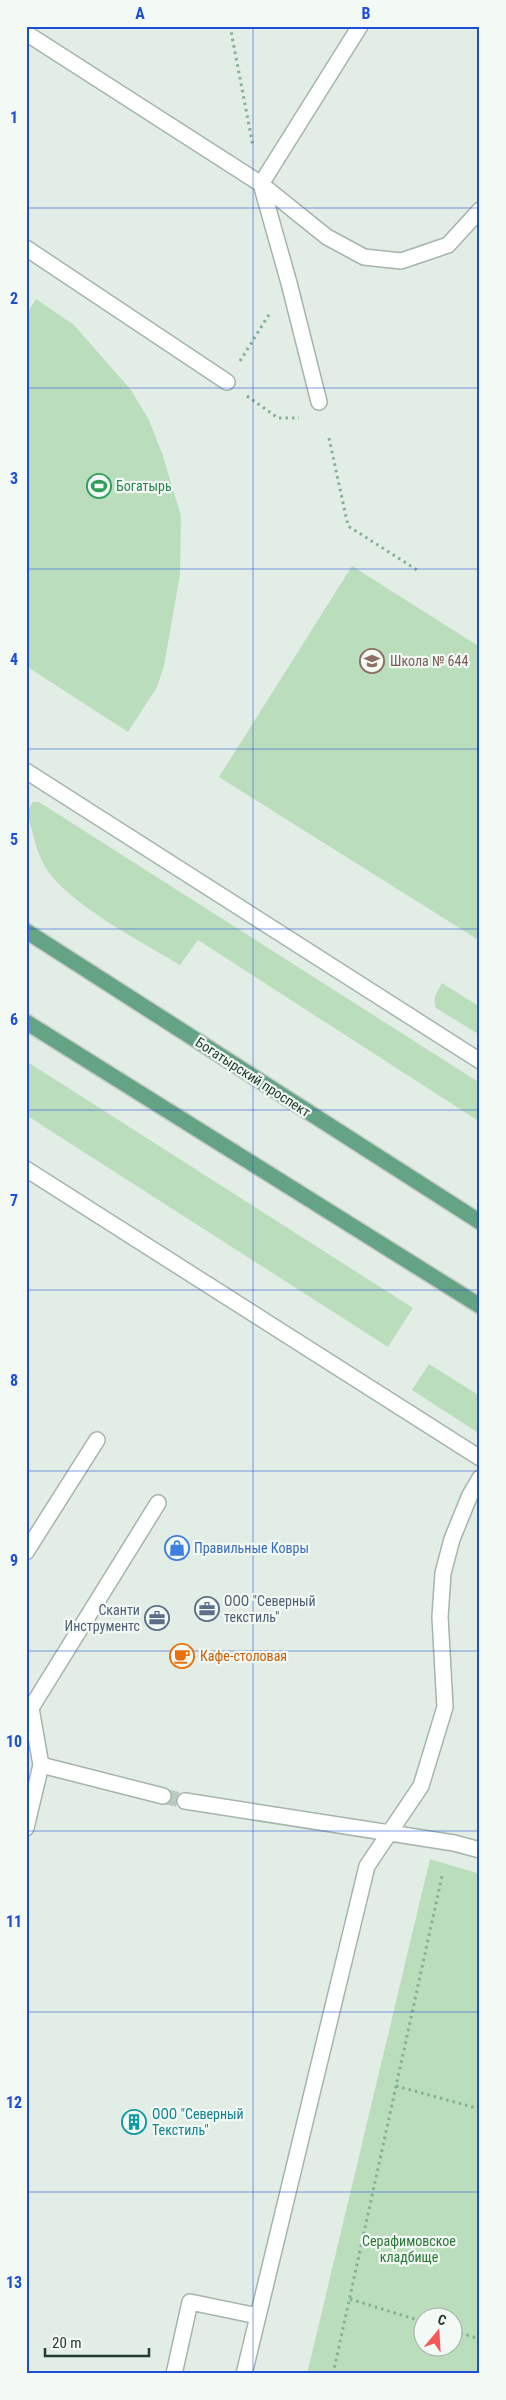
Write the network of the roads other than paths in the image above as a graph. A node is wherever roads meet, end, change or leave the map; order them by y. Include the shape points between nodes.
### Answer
1 (360, 26) edge
2 (26, 33) edge
3 (261, 184) junction
4 (480, 210) edge
5 (26, 248) edge
6 (227, 382) road end
7 (319, 402) road end
8 (26, 771) edge
9 (26, 931) edge
10 (26, 1022) edge
11 (480, 1061) edge
12 (26, 1168) edge
13 (480, 1222) edge
14 (480, 1306) edge
15 (96, 1440) dead end
16 (480, 1458) edge
17 (480, 1478) edge
18 (158, 1503) dead end
19 (26, 1552) edge
20 (28, 1707) edge
21 (41, 1765) junction
22 (163, 1796) tunnel mouth
23 (185, 1801) tunnel mouth
24 (26, 1828) edge
25 (389, 1833) junction
26 (480, 1850) edge
27 (258, 2316) junction
28 (174, 2374) edge
29 (244, 2374) edge

1 - 3 street
2 - 3 street
3 - 4 street via 327,238 364,257 401,262 448,245
3 - 7 street
5 - 6 street
8 - 11 street
9 - 13 main road, Богатырский проспект
10 - 14 main road
12 - 16 street
15 - 19 street
17 - 25 street via 452,1538 443,1573 440,1617 445,1706 421,1786
18 - 20 street
20 - 21 street
21 - 22 street
21 - 24 street
23 - 25 street
25 - 26 street
25 - 27 street via 367,1866
27 - 28 street via 190,2302
27 - 29 street

